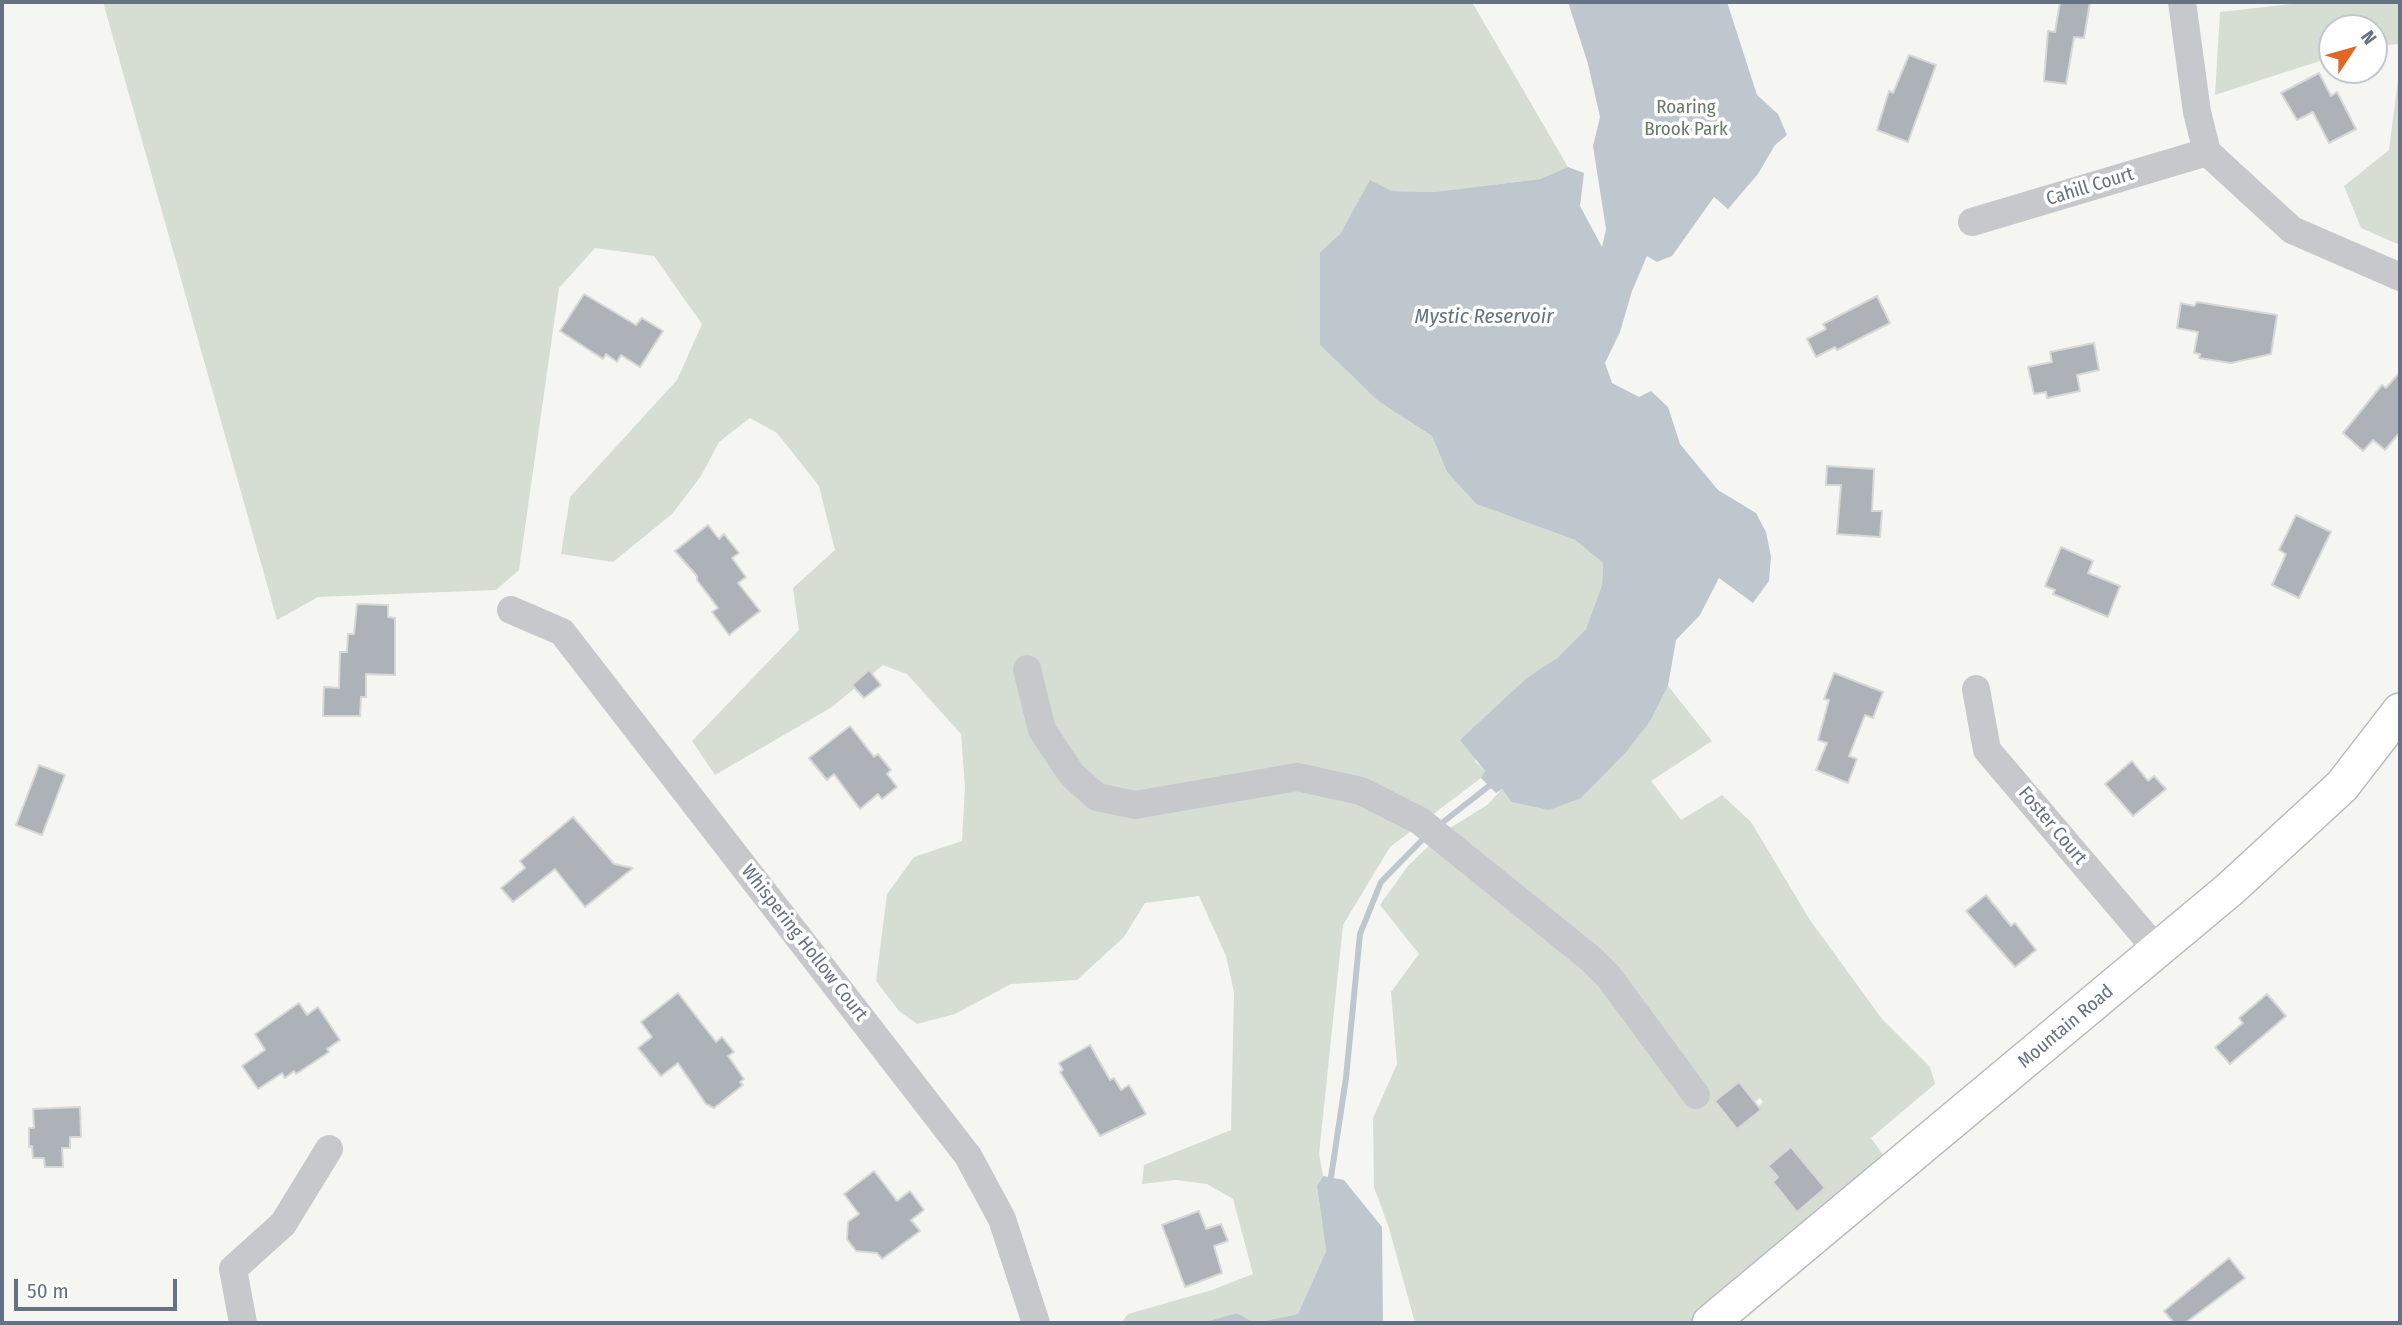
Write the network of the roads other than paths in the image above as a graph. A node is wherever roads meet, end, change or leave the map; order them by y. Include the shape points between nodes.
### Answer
1 (2182, 2) edge
2 (2207, 152) junction
3 (1972, 222) dead end
4 (2400, 277) edge
5 (511, 610) dead end
6 (1027, 669) dead end
7 (1976, 689) dead end
8 (2400, 711) edge
9 (2157, 950) junction
10 (1696, 1095) dead end
11 (329, 1149) dead end
12 (243, 1323) edge
13 (1035, 1323) edge
14 (1710, 1323) edge

1 - 2 street
2 - 3 street, Cahill Court
2 - 4 street via 2292,230
5 - 13 street, Whispering Hollow Court via 562,632 968,1156 1002,1219
6 - 10 street via 1042,730 1072,775 1097,797 1135,804 1297,778 1361,791 1420,821 1591,959
7 - 9 street, Foster Court via 1987,750
8 - 9 main road, Mountain Road via 2366,759 2316,812
9 - 14 main road, Mountain Road
11 - 12 street via 283,1224 233,1269

